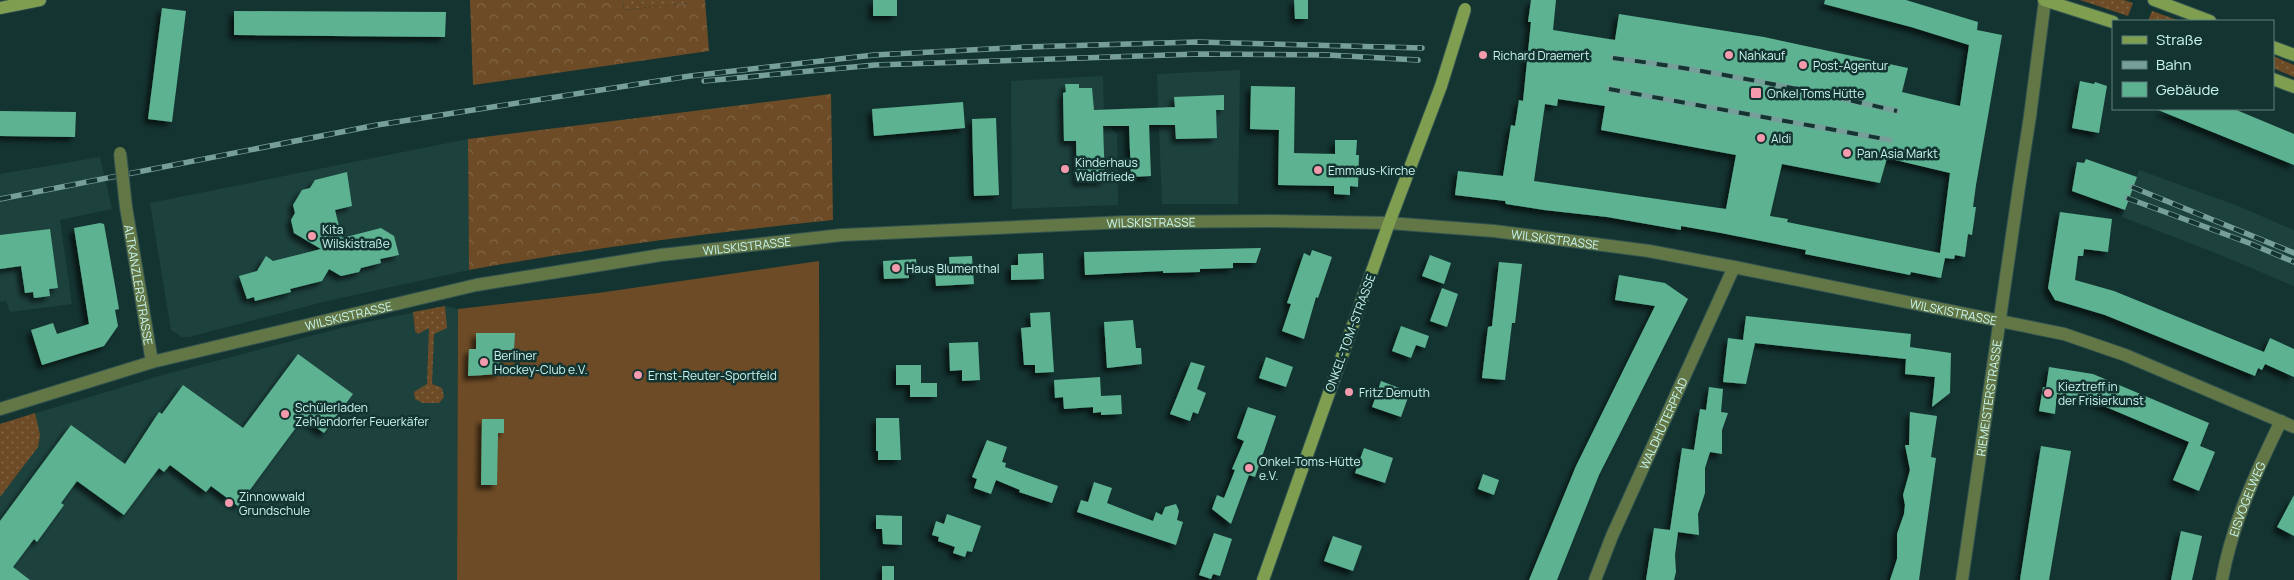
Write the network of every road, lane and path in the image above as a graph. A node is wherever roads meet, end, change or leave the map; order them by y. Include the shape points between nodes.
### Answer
1 (40, 0) edge
2 (2045, 0) edge
3 (2154, 0) edge
4 (1467, 4) edge
5 (0, 8) edge
6 (2207, 20) edge
7 (2112, 22) edge
8 (2274, 46) edge
9 (2294, 55) edge
10 (2274, 79) edge
11 (2294, 87) edge
12 (120, 154) dead end
13 (1389, 223) junction
14 (1734, 267) junction
15 (2000, 321) junction
16 (152, 362) junction
17 (0, 410) edge
18 (2281, 421) junction
19 (2294, 427) edge
20 (1263, 580) edge
21 (1595, 580) edge
22 (1962, 580) edge
23 (2222, 580) edge

1 - 5 main road
2 - 7 main road
2 - 15 street, RIEMEISTERSTRASSE, bridge
3 - 6 main road
4 - 13 main road, ONKEL-TOM-STRASSE, bridge via 1441,86
8 - 9 main road
10 - 11 main road
12 - 16 street, ALTKANZLERSTRASSE, bridge
13 - 14 street, WILSKISTRASSE via 1568,239
13 - 16 street, WILSKISTRASSE via 1126,222 842,235 754,244 661,255 476,285
13 - 20 main road, ONKEL-TOM-STRASSE
14 - 15 street, WILSKISTRASSE
14 - 21 street, WALDHÜTERPFAD
15 - 18 street, WILSKISTRASSE via 2064,334 2125,355
15 - 22 street, RIEMEISTERSTRASSE
16 - 17 street, WILSKISTRASSE
18 - 19 street, WILSKISTRASSE
18 - 23 street, EISVOGELWEG via 2254,475

